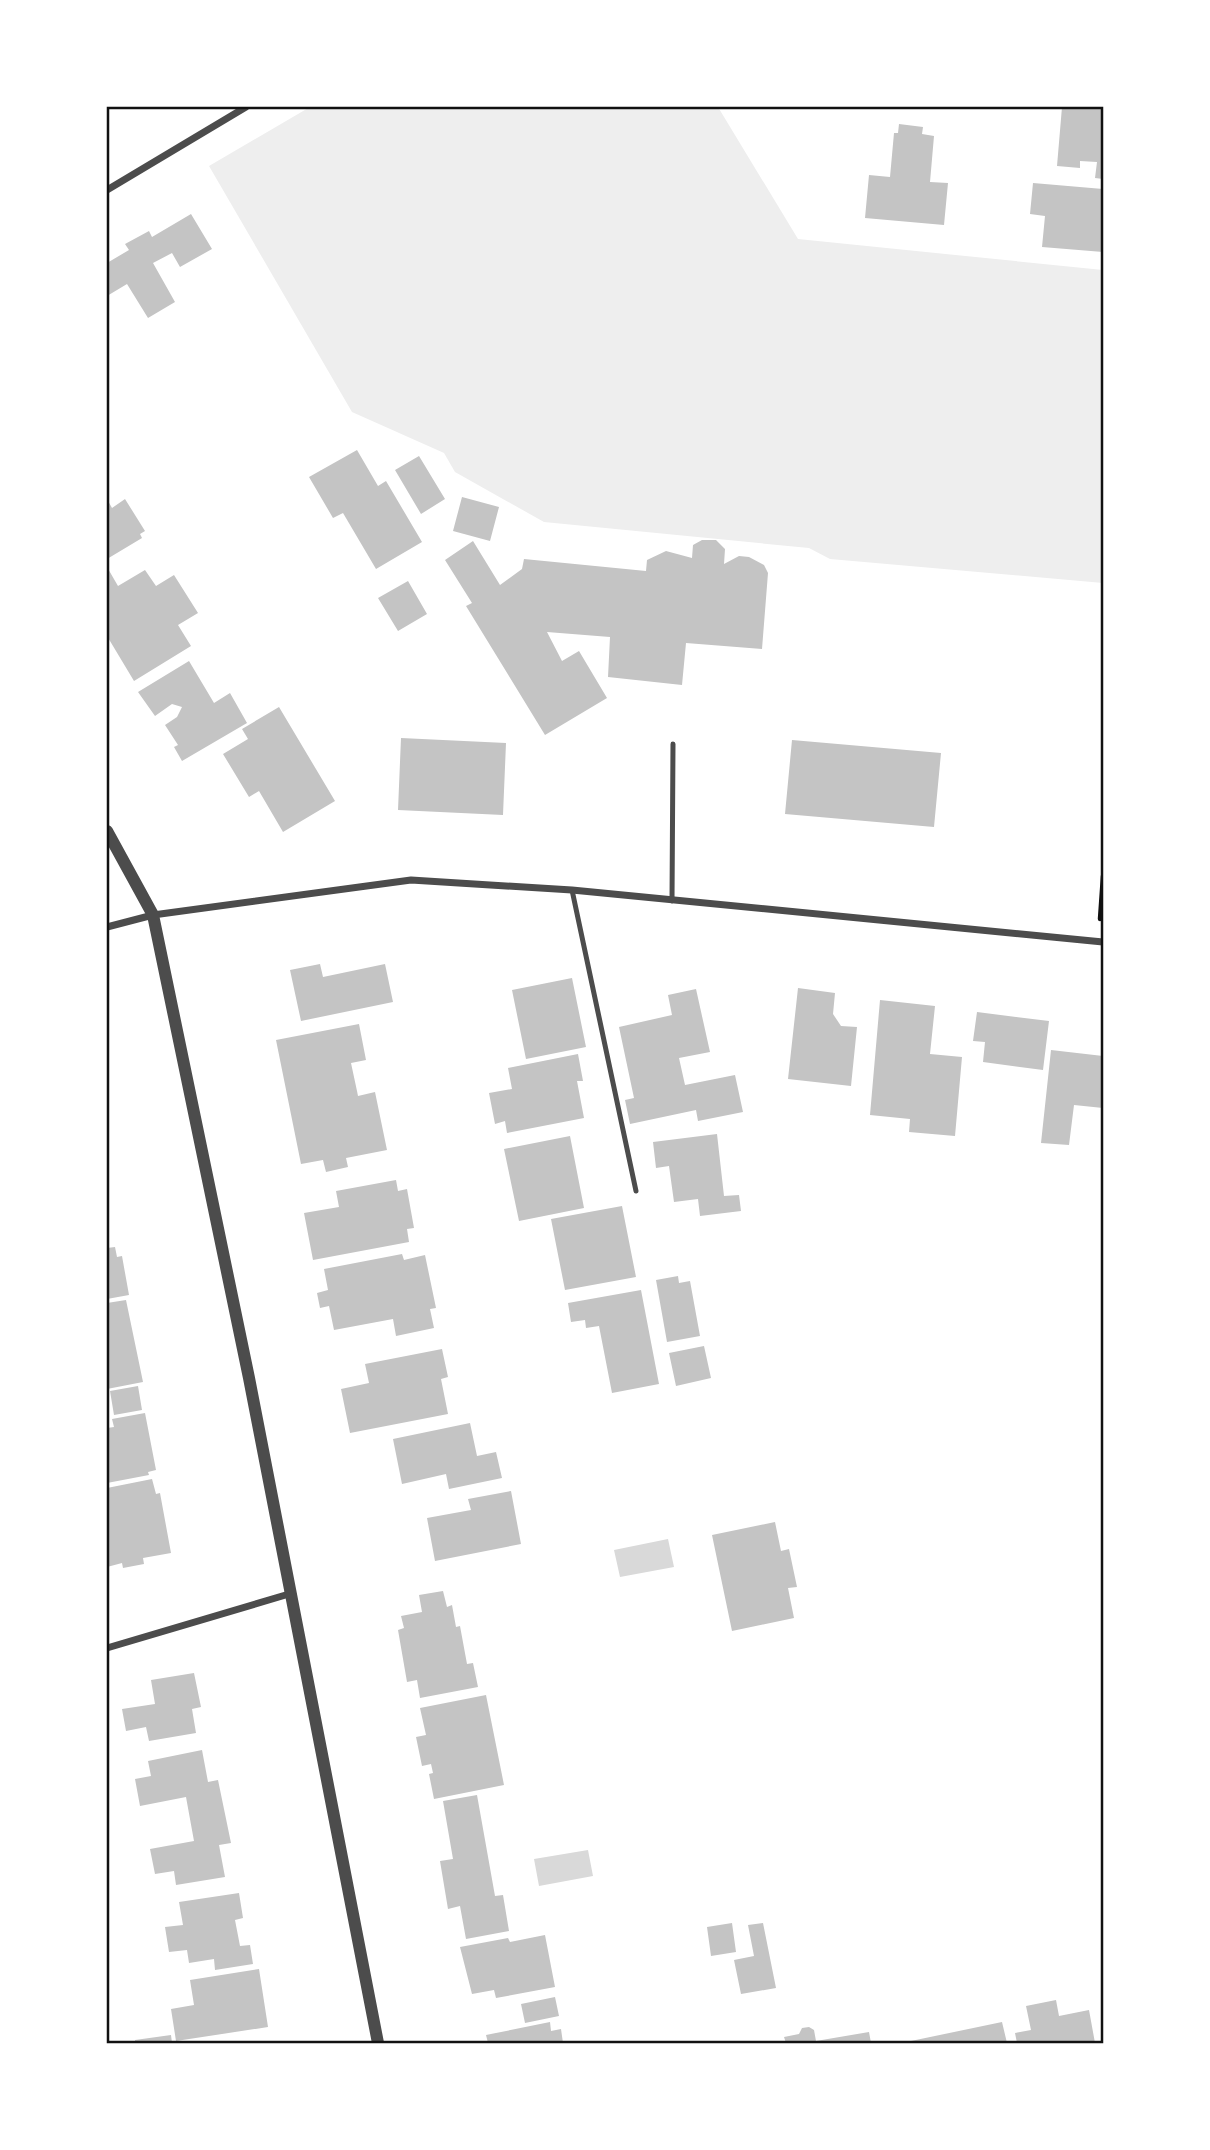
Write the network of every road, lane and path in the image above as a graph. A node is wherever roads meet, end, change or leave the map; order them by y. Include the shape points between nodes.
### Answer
1 (246, 107) edge
2 (107, 190) edge
3 (673, 744) dead end
4 (107, 831) edge
5 (1103, 876) edge
6 (572, 890) junction
7 (672, 901) junction
8 (153, 915) junction
9 (107, 927) edge
10 (1100, 942) edge
11 (636, 1191) dead end
12 (289, 1594) junction
13 (107, 1648) edge
14 (378, 2043) edge

1 - 2 street
3 - 7 lane
4 - 8 street
5 - 10 path
6 - 7 street
6 - 8 street via 411,880
6 - 11 lane
7 - 10 street
8 - 9 street
8 - 12 street
12 - 13 street
12 - 14 street

